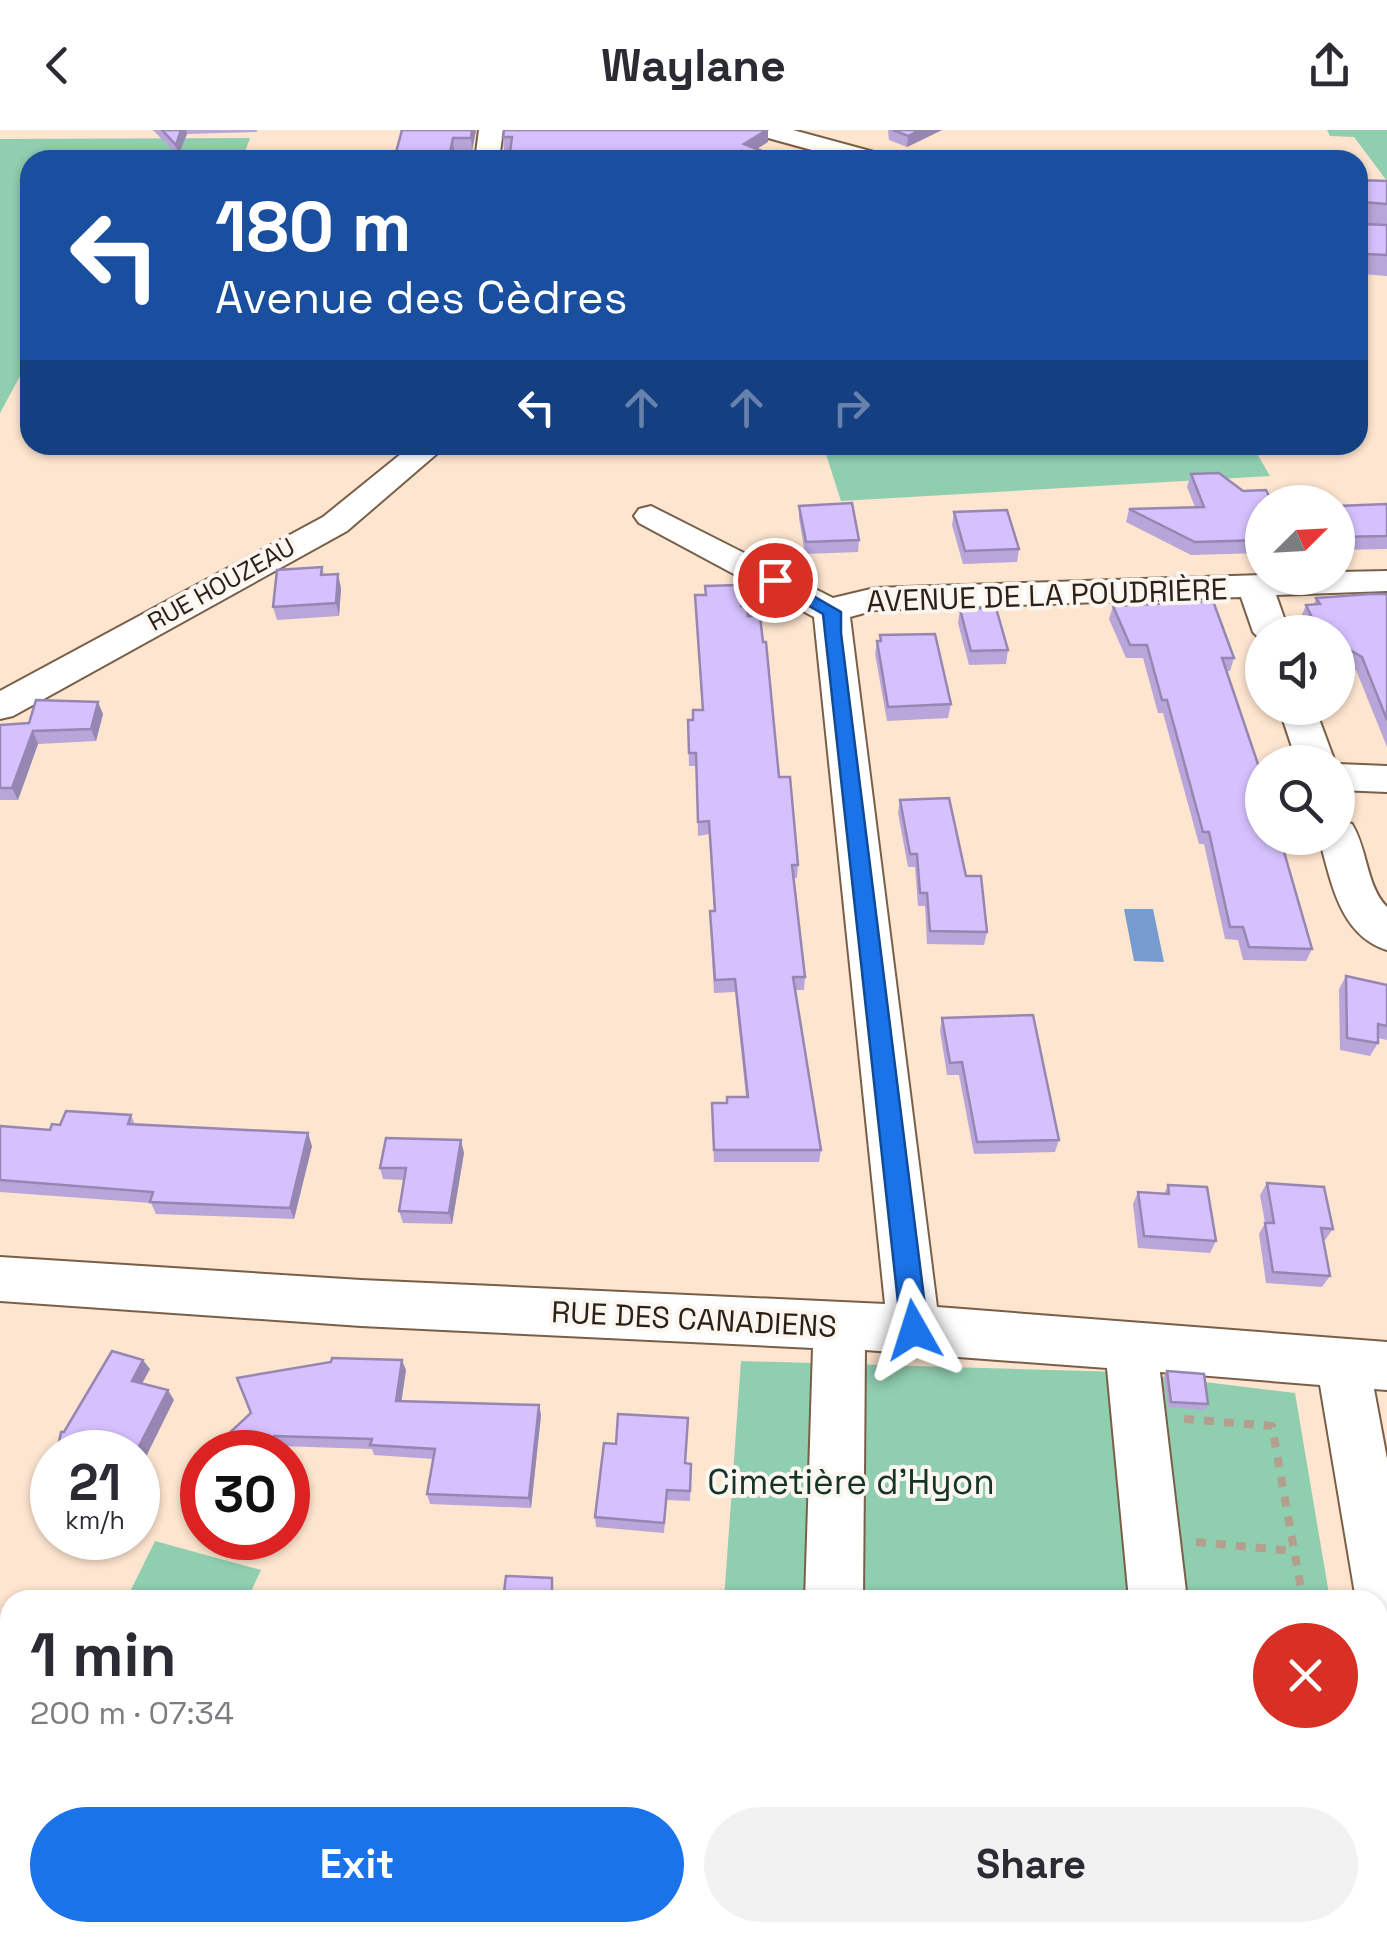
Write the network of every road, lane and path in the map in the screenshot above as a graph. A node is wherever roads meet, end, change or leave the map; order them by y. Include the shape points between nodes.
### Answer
1 (766, 130) edge
2 (819, 150) edge
3 (420, 455) edge
4 (651, 516) dead end
5 (1387, 581) edge
6 (1355, 582) edge
7 (1245, 586) edge
8 (832, 612) junction
9 (0, 706) edge
10 (1355, 778) edge
11 (1387, 779) edge
12 (1344, 855) edge
13 (1386, 934) edge
14 (0, 1278) edge
15 (839, 1326) junction
16 (914, 1330) junction
17 (1131, 1349) junction
18 (1364, 1364) edge
19 (1168, 1417) dead end
20 (1149, 1538) junction
21 (1294, 1551) junction
22 (834, 1590) edge
23 (1157, 1590) edge
24 (1301, 1590) edge
25 (1385, 1590) edge

1 - 2 street
3 - 9 street, RUE HOUZEAU via 335,524
4 - 8 street
5 - 6 street, AVENUE DE LA POUDRIÈRE
7 - 8 street, AVENUE DE LA POUDRIÈRE via 875,599
8 - 16 street, AVENUE DE LA POUDRIÈRE
10 - 11 street
12 - 13 street via 1358,904
14 - 15 street, RUE DES CANADIENS
15 - 16 street, RUE DES CANADIENS
15 - 22 street
16 - 17 street, RUE DES CANADIENS
17 - 18 street, RUE DES CANADIENS
17 - 20 street
18 - 25 street
19 - 21 path via 1272,1426
20 - 21 path
20 - 23 street
21 - 24 path

